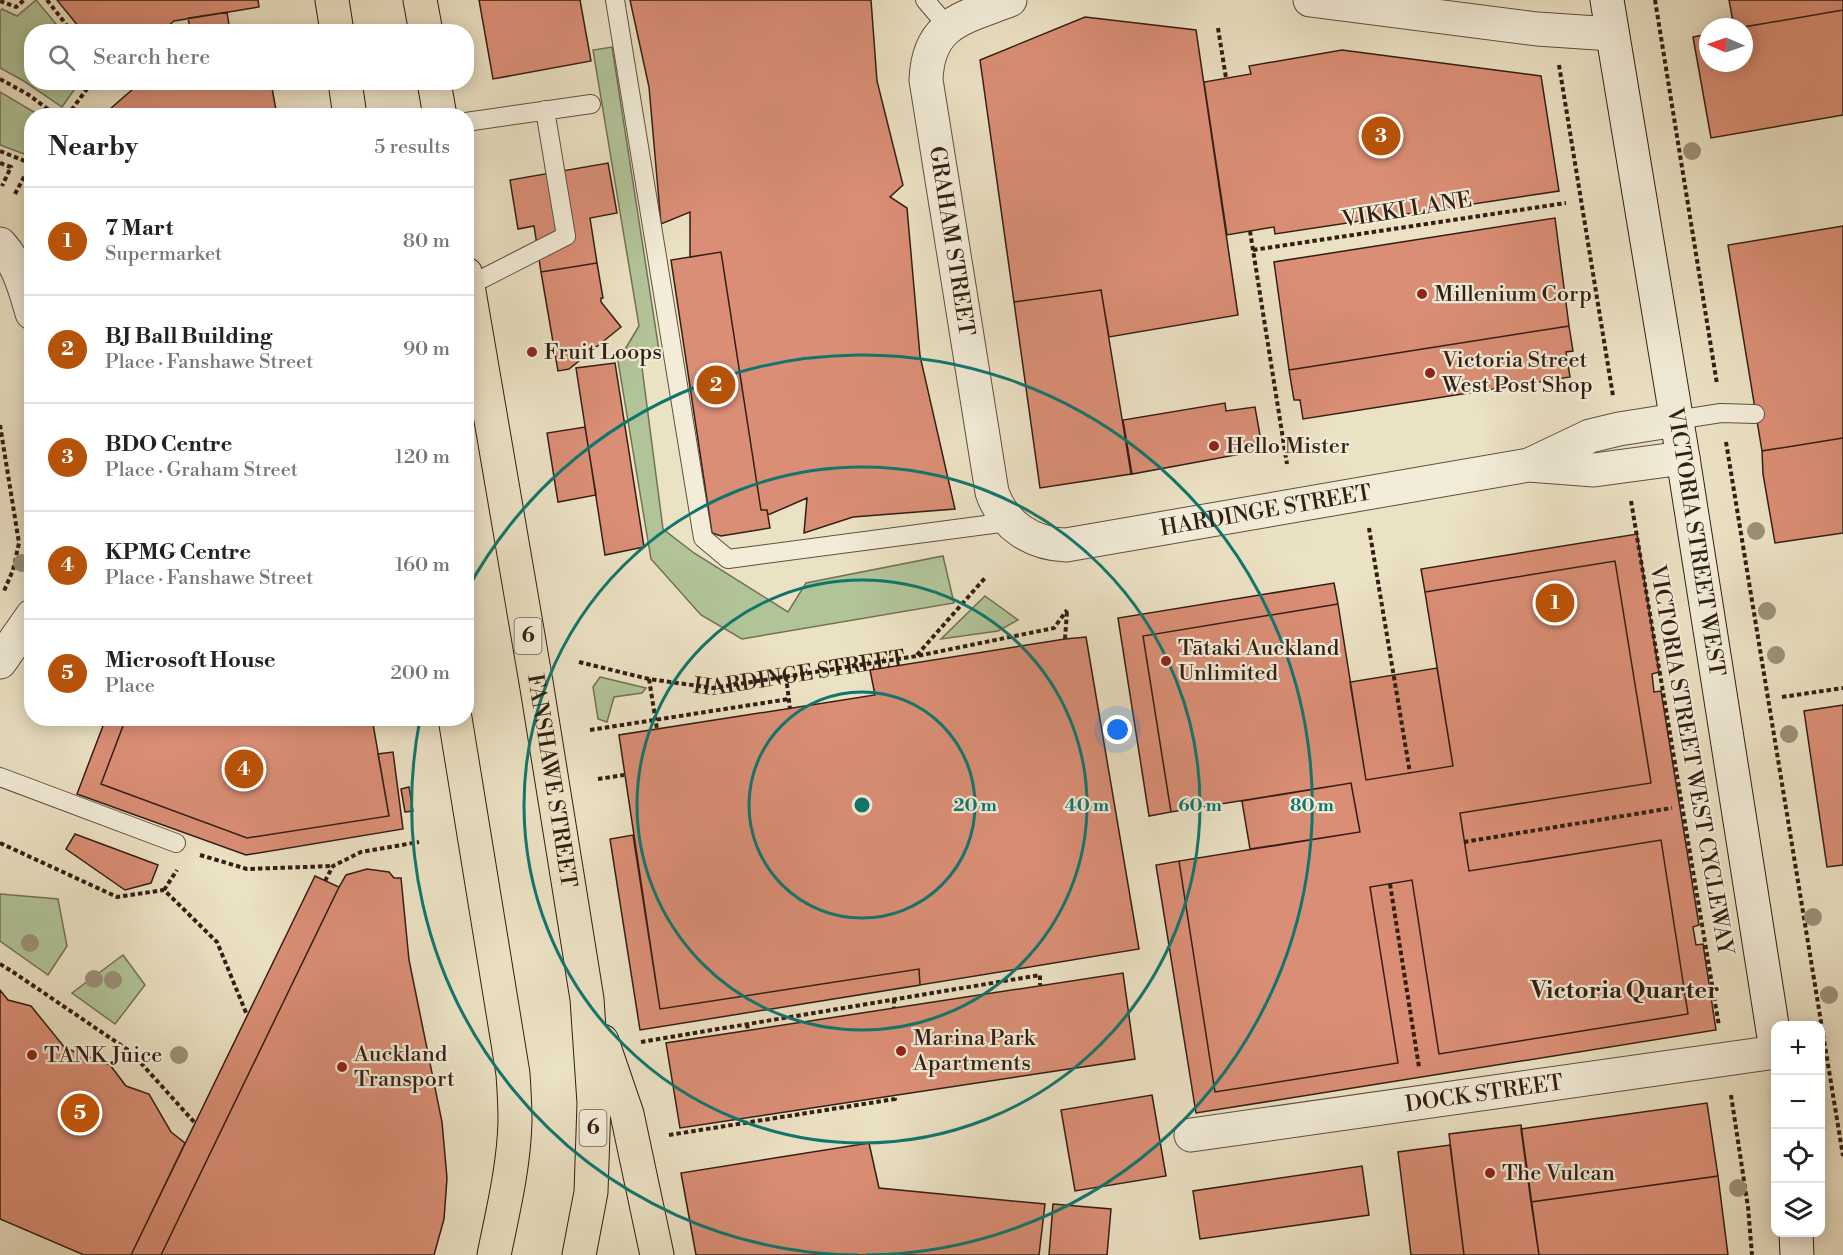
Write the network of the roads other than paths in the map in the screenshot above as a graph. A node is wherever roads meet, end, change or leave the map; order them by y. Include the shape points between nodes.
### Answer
1 (332, 0) edge
2 (420, 0) edge
3 (615, 0) edge
4 (925, 0) edge
5 (1010, 0) edge
6 (1310, 0) edge
7 (1607, 0) edge
8 (336, 24) edge
9 (424, 24) edge
10 (948, 27) junction
11 (1612, 34) junction
12 (346, 90) edge
13 (435, 90) edge
14 (591, 104) dead end
15 (349, 108) edge
16 (439, 108) edge
17 (545, 110) junction
18 (474, 121) edge
19 (0, 244) edge
20 (474, 277) edge
21 (24, 286) edge
22 (474, 321) edge
23 (1755, 414) dead end
24 (1677, 420) junction
25 (1683, 458) junction
26 (1529, 465) junction
27 (1008, 522) junction
28 (24, 628) edge
29 (0, 662) edge
30 (456, 726) edge
31 (0, 777) edge
32 (177, 843) dead end
33 (587, 999) junction
34 (1771, 1021) edge
35 (1771, 1052) edge
36 (1191, 1135) dead end
37 (1796, 1237) edge
38 (494, 1255) edge
39 (579, 1255) edge
40 (657, 1255) edge
41 (1797, 1255) edge

1 - 8 main road
2 - 9 main road
3 - 27 lane via 703,538 728,560
4 - 10 lane
5 - 10 street
6 - 11 street
7 - 11 street, VICTORIA STREET WEST
10 - 27 street, GRAHAM STREET via 933,46 926,80 992,492
11 - 24 street, VICTORIA STREET WEST
12 - 15 main road
13 - 16 main road
14 - 17 lane
17 - 18 lane
17 - 20 lane via 566,236
19 - 21 street via 14,261
22 - 33 main road, FANSHAWE STREET / 6
23 - 24 lane via 1721,413
24 - 25 street, VICTORIA STREET WEST
24 - 26 street, HARDINGE STREET via 1590,436
25 - 26 street, HARDINGE STREET via 1594,470
25 - 34 street, VICTORIA STREET WEST
26 - 27 street, HARDINGE STREET via 1066,545 1034,539
28 - 29 street
30 - 38 main road via 513,1074 515,1122 507,1196
31 - 32 lane
33 - 39 main road, FANSHAWE STREET / 6 via 594,1103 591,1192
33 - 40 main road via 627,1114
35 - 36 street, DOCK STREET
37 - 41 street

